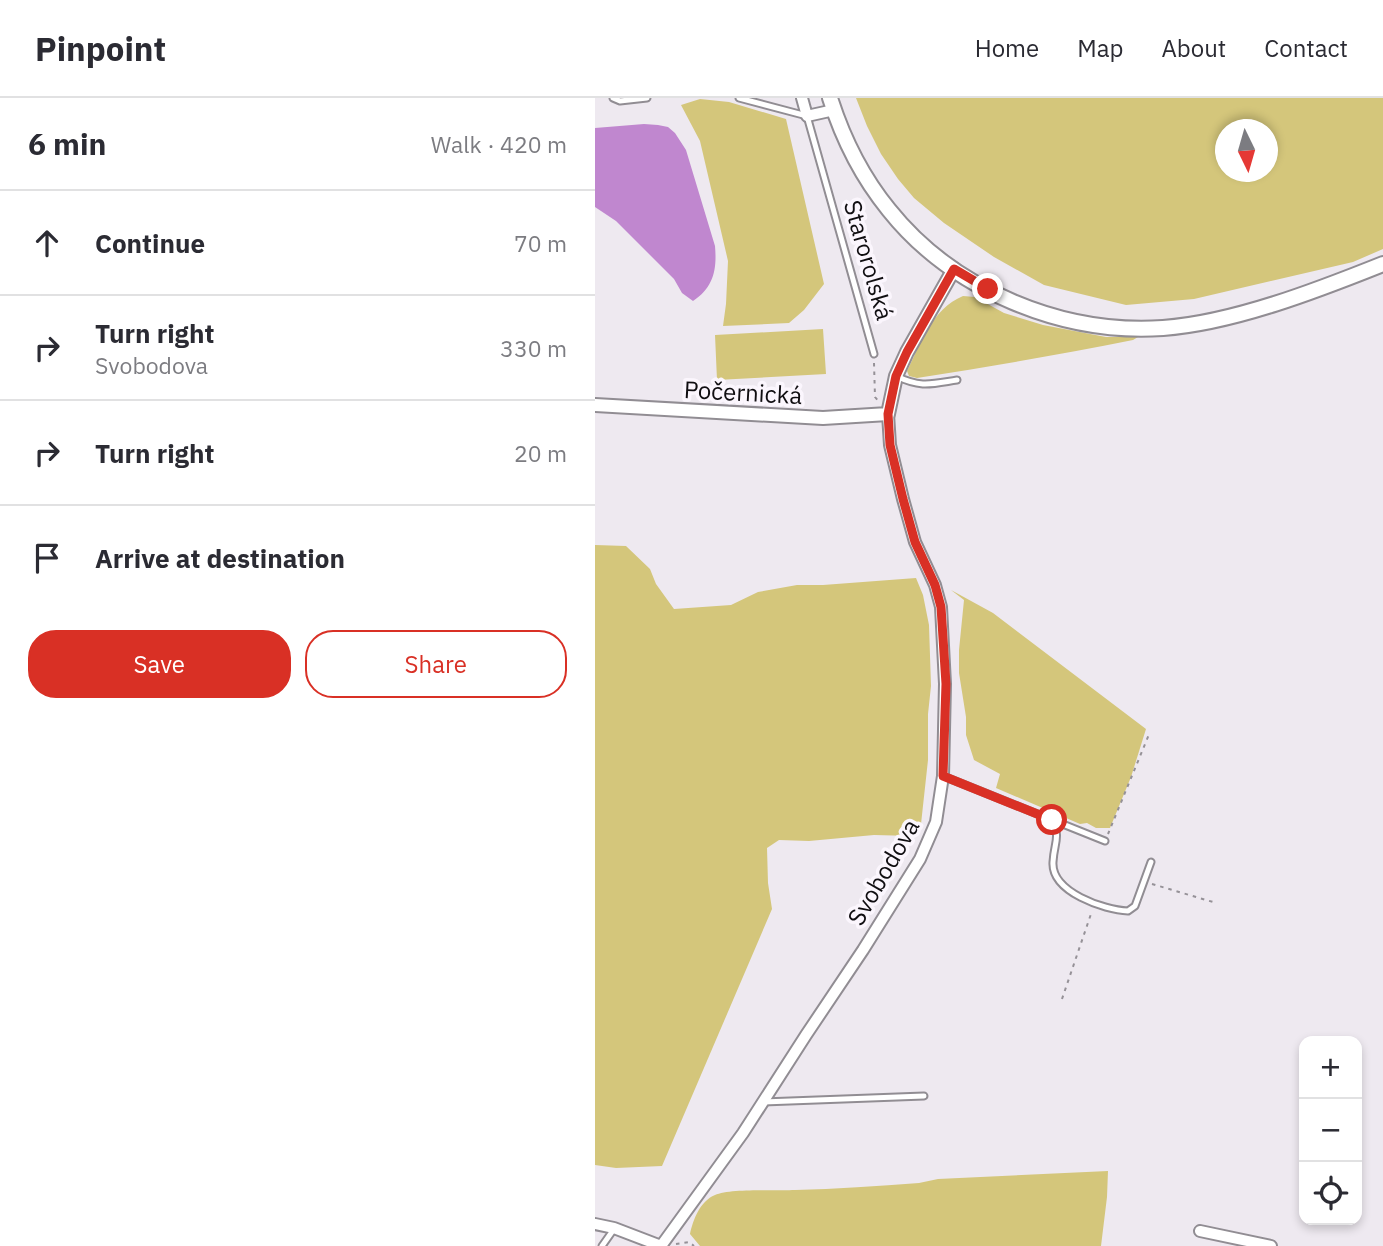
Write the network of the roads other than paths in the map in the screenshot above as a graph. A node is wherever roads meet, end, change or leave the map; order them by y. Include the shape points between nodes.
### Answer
1 (613, 98) edge
2 (647, 98) edge
3 (739, 98) edge
4 (770, 98) edge
5 (802, 98) edge
6 (832, 104) edge
7 (773, 107) junction
8 (807, 116) junction
9 (1383, 264) edge
10 (954, 269) junction
11 (874, 354) road end
12 (896, 376) junction
13 (957, 380) dead end
14 (595, 405) edge
15 (888, 414) junction
16 (943, 776) junction
17 (1052, 820) junction
18 (1105, 841) road end
19 (1151, 862) dead end
20 (923, 1096) dead end
21 (763, 1102) junction
22 (595, 1224) edge
23 (614, 1228) junction
24 (1200, 1231) dead end
25 (602, 1246) edge
26 (661, 1246) edge
27 (1271, 1246) edge

1 - 2 lane
3 - 7 lane
4 - 7 lane
5 - 8 street, Starorolská
6 - 8 street
6 - 10 main road via 851,150 878,195 920,242
7 - 8 lane
8 - 11 lane, Starorolská
9 - 10 main road via 1222,318 1141,329 1093,325 1047,314
10 - 12 street, Svobodova
12 - 13 lane via 918,384
12 - 15 street, Svobodova
14 - 15 street, Počernická via 823,418
15 - 16 street, Svobodova via 903,499 941,607 946,684
16 - 17 lane
16 - 21 street, Svobodova via 936,822 920,859
17 - 18 lane
17 - 19 lane via 1057,831 1055,876 1063,886 1094,903 1116,911 1135,906
20 - 21 lane
21 - 26 street, Svobodova
22 - 23 street
23 - 25 lane
23 - 26 street
24 - 27 street

